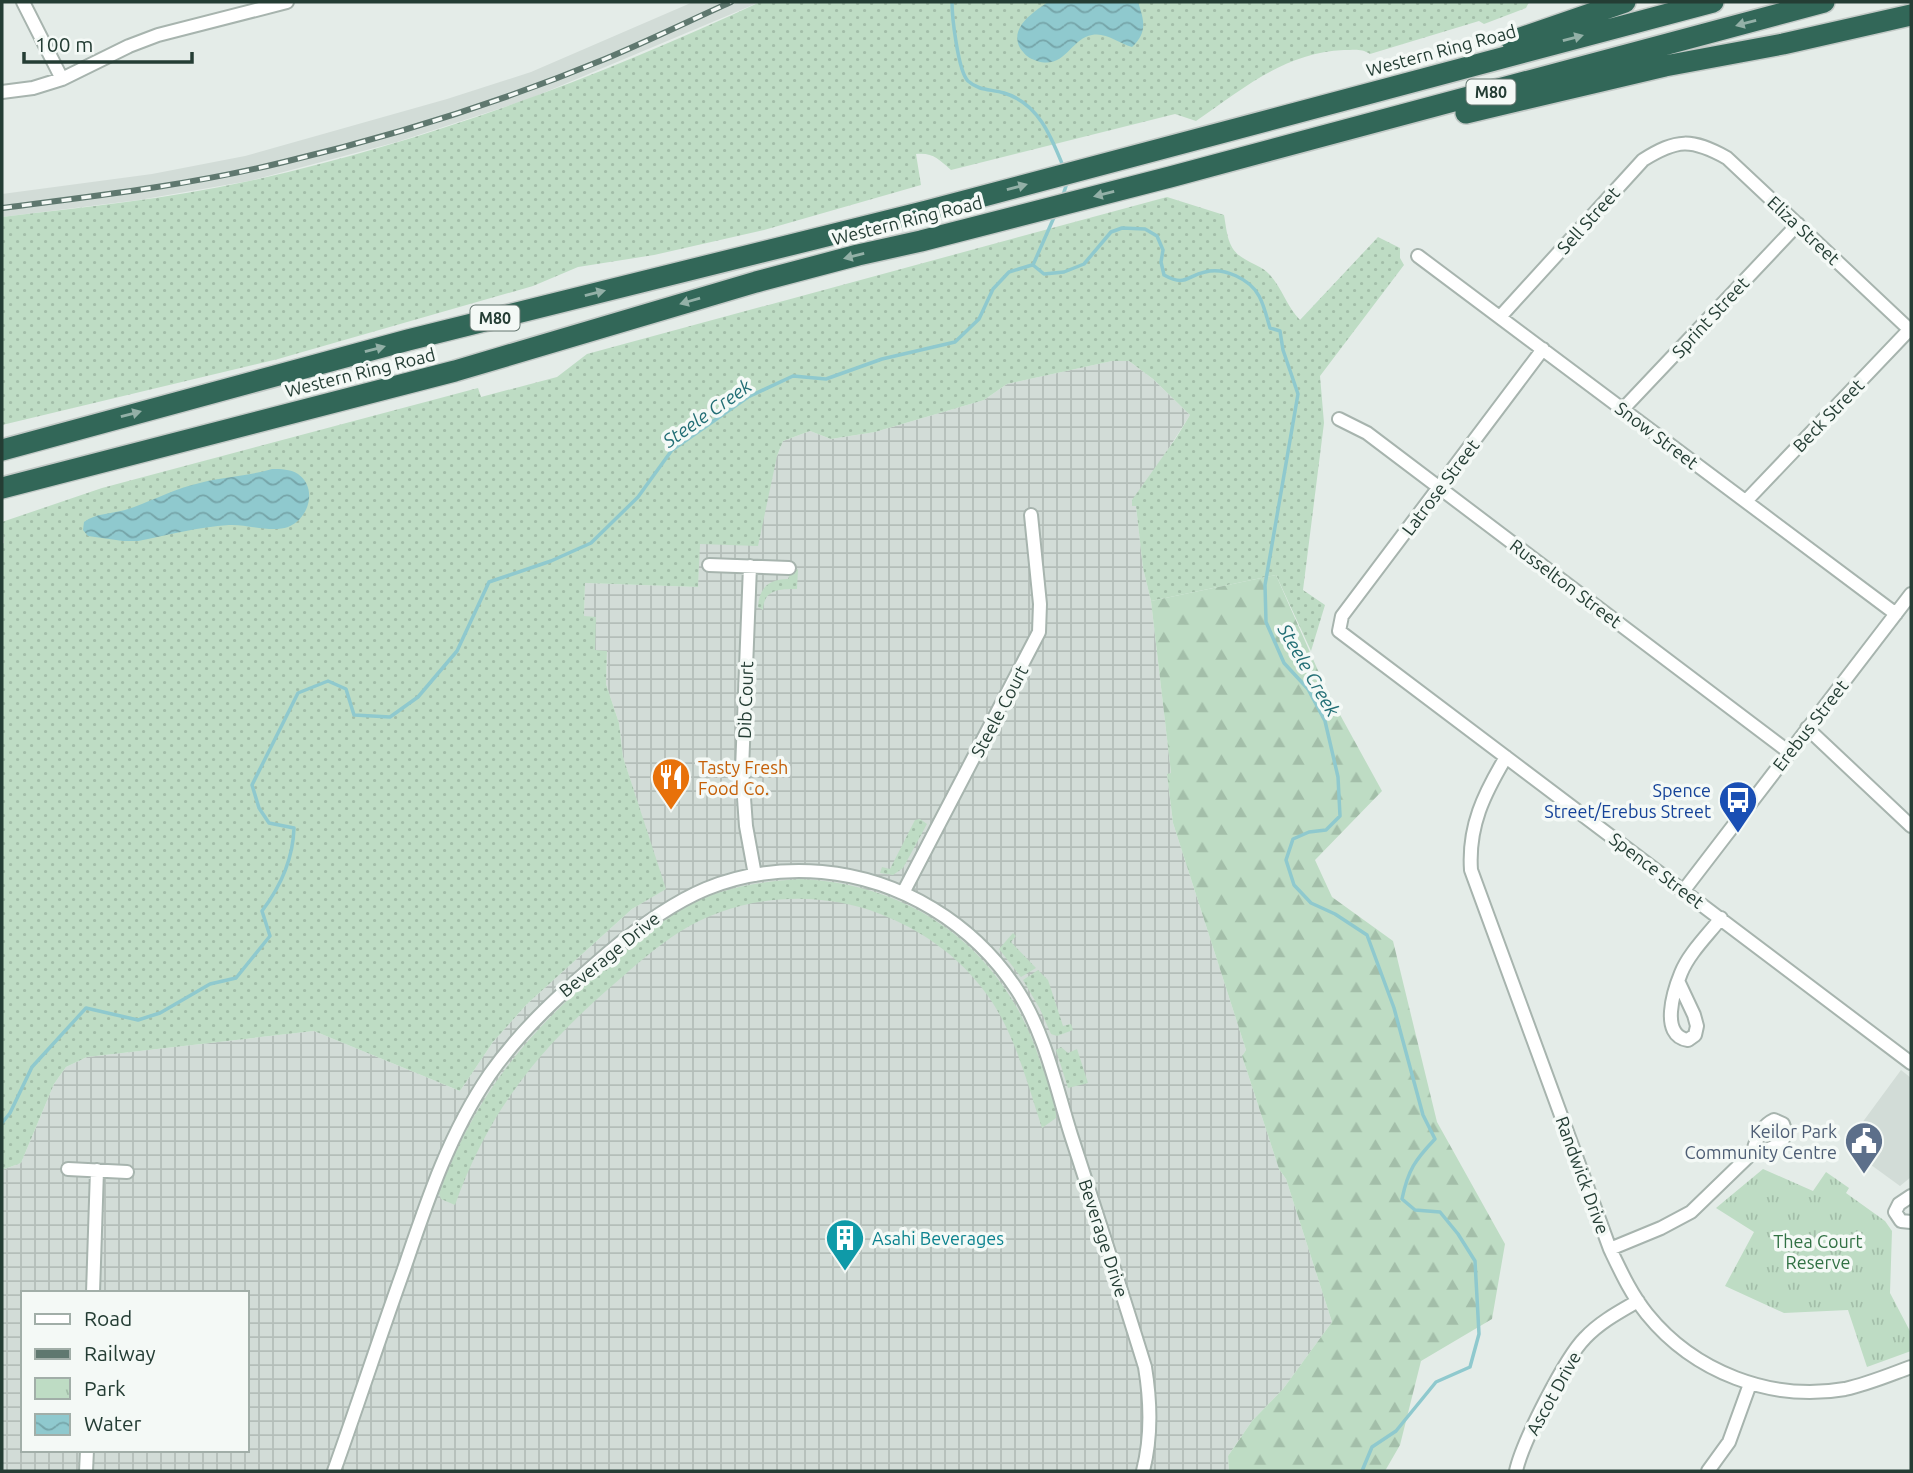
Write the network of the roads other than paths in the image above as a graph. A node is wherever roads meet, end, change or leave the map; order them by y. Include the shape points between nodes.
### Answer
1 (23, 2) edge
2 (287, 2) edge
3 (1625, 2) edge
4 (1713, 2) edge
5 (1824, 2) edge
6 (251, 6) edge
7 (1911, 15) edge
8 (62, 79) junction
9 (2, 92) edge
10 (1688, 142) joint
11 (1176, 144) junction
12 (1170, 177) junction
13 (1798, 224) junction
14 (1418, 256) dead end
15 (1500, 317) junction
16 (1910, 330) edge
17 (1543, 349) junction
18 (456, 371) junction
19 (1623, 409) junction
20 (1339, 419) dead end
21 (65, 431) junction
22 (2, 443) edge
23 (2, 450) edge
24 (2, 488) edge
25 (1440, 488) junction
26 (2, 502) edge
27 (1746, 502) junction
28 (1031, 515) dead end
29 (709, 565) dead end
30 (750, 566) junction
31 (789, 568) dead end
32 (1911, 594) edge
33 (1896, 614) junction
34 (1338, 626) joint
35 (1807, 728) junction
36 (1789, 752) junction
37 (1506, 757) junction
38 (1911, 826) edge
39 (755, 875) junction
40 (1684, 890) junction
41 (903, 893) junction
42 (1721, 918) junction
43 (1679, 983) dead end
44 (1911, 1063) edge
45 (1754, 1152) dead end
46 (68, 1168) dead end
47 (97, 1170) junction
48 (127, 1172) dead end
49 (1911, 1196) edge
50 (1911, 1222) edge
51 (1610, 1249) junction
52 (93, 1291) edge
53 (1638, 1301) junction
54 (1911, 1367) edge
55 (1750, 1384) junction
56 (87, 1452) edge
57 (86, 1471) edge
58 (334, 1471) edge
59 (1143, 1471) edge
60 (1516, 1471) edge
61 (1708, 1471) edge

1 - 8 street
2 - 6 street
3 - 11 highway via 1523,38
11 -> 4 highway, Western Ring Road / M80
5 -> 12 highway, Western Ring Road / M80
6 - 8 street via 149,37
7 - 12 highway
8 - 9 street
10 - 13 street, Eliza Street via 1727,158
10 - 15 street, Sell Street via 1665,146 1643,160
21 -> 11 highway, Western Ring Road / M80
12 -> 18 highway, Western Ring Road / M80 via 756,282
13 - 16 street, Eliza Street
13 - 19 street, Sprint Street
14 - 15 street, Snow Street
15 - 17 street, Snow Street
16 - 27 street, Beck Street
17 - 19 street, Snow Street
17 - 25 street, Latrose Street
18 - 24 highway, Western Ring Road / M80
18 - 26 highway
19 - 27 street, Snow Street
20 - 25 street, Russelton Street via 1367,433
21 - 22 highway
21 - 23 highway, Western Ring Road / M80
25 - 34 street, Latrose Street
25 - 36 street, Russelton Street
27 - 33 street, Snow Street
28 - 41 street, Steele Court via 1039,632
29 - 30 street
30 - 31 street
30 - 39 street, Dib Court via 742,770
32 - 33 street, Erebus Street
33 - 35 street, Erebus Street
34 - 37 street, Spence Street via 1341,634
35 - 36 street, Erebus Street
35 - 38 street
36 - 40 street, Erebus Street
37 - 40 street, Spence Street
37 - 51 street, Randwick Drive via 1476,816 1471,870
39 - 41 street, Beverage Drive via 833,873
39 - 58 street, Beverage Drive via 699,891 651,918 544,1010 491,1074 442,1162
40 - 42 street, Spence Street
41 - 59 street, Beverage Drive via 948,918 983,948 1018,991 1044,1045 1145,1367 1151,1414
42 - 43 street via 1685,966
42 - 44 street, Spence Street
45 - 51 street via 1691,1212
46 - 47 street
47 - 48 street
47 - 52 street
49 - 50 street via 1895,1212 1901,1221
51 - 53 street, Randwick Drive
53 - 55 street, Randwick Drive via 1688,1353
53 - 60 street, Ascot Drive via 1582,1340 1523,1448
54 - 55 street, Randwick Drive via 1831,1391 1790,1391
55 - 61 street via 1729,1442
56 - 57 street

